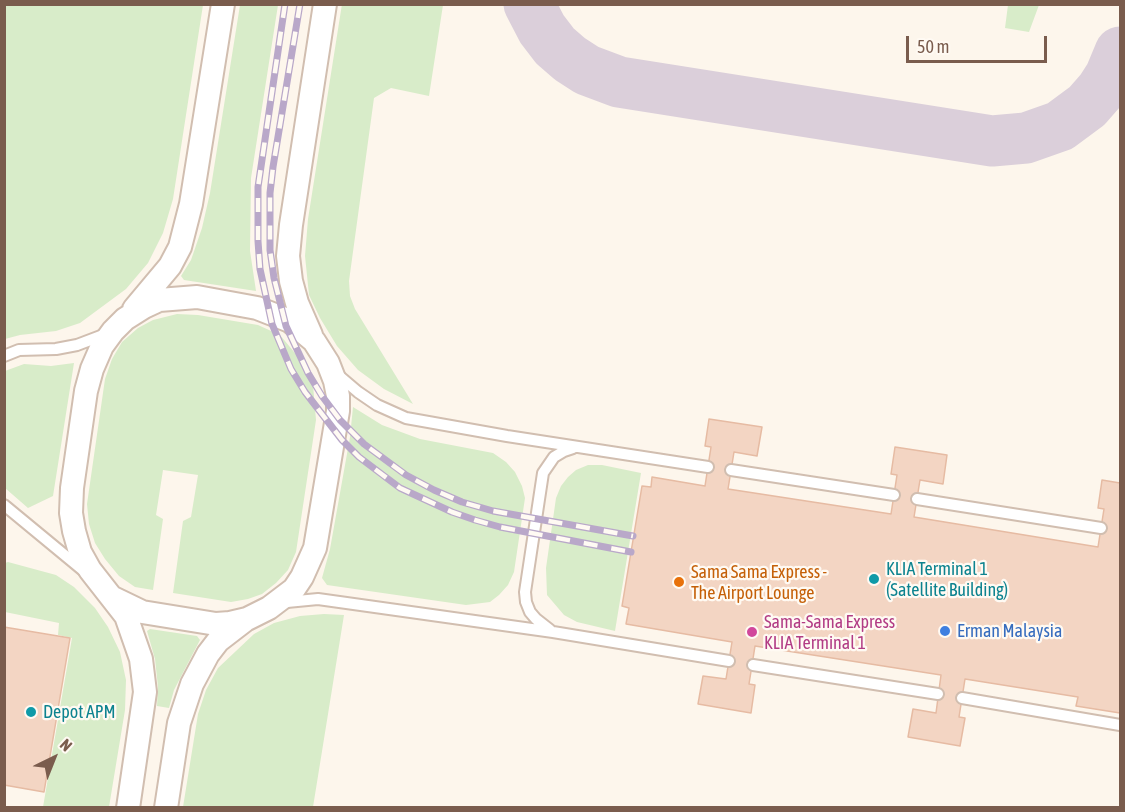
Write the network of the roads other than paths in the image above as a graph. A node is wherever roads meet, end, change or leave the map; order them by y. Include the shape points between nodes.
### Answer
1 (223, 4) edge
2 (325, 4) edge
3 (119, 325) junction
4 (314, 341) junction
5 (4, 356) edge
6 (328, 363) junction
7 (578, 448) junction
8 (708, 467) dead end
9 (731, 470) dead end
10 (894, 495) dead end
11 (917, 499) dead end
12 (4, 505) edge
13 (1101, 528) dead end
14 (108, 593) junction
15 (269, 608) junction
16 (247, 619) junction
17 (553, 632) junction
18 (729, 661) dead end
19 (753, 665) dead end
20 (938, 694) dead end
21 (962, 698) dead end
22 (1120, 725) edge
23 (128, 807) edge
24 (166, 807) edge

1 - 3 street via 191,204 180,247 170,266
2 - 4 street via 288,256 297,303
3 - 4 street via 159,300 196,297 275,314
3 - 5 lane via 77,345 19,350
3 - 14 street via 102,346 86,391 72,488 71,513 77,542 90,570
4 - 6 street
6 - 7 lane via 358,392 406,418
6 - 15 street via 336,381 338,411 315,548 294,589
7 - 8 lane
7 - 17 lane via 558,454 543,473 525,592 530,612
9 - 10 lane
11 - 13 lane
12 - 14 lane
14 - 16 street via 142,612 205,622
14 - 23 street via 126,616 133,633 145,692
15 - 16 street
15 - 17 lane via 318,599
16 - 24 street via 218,641 192,684 179,723
17 - 18 lane
19 - 20 lane
21 - 22 lane

